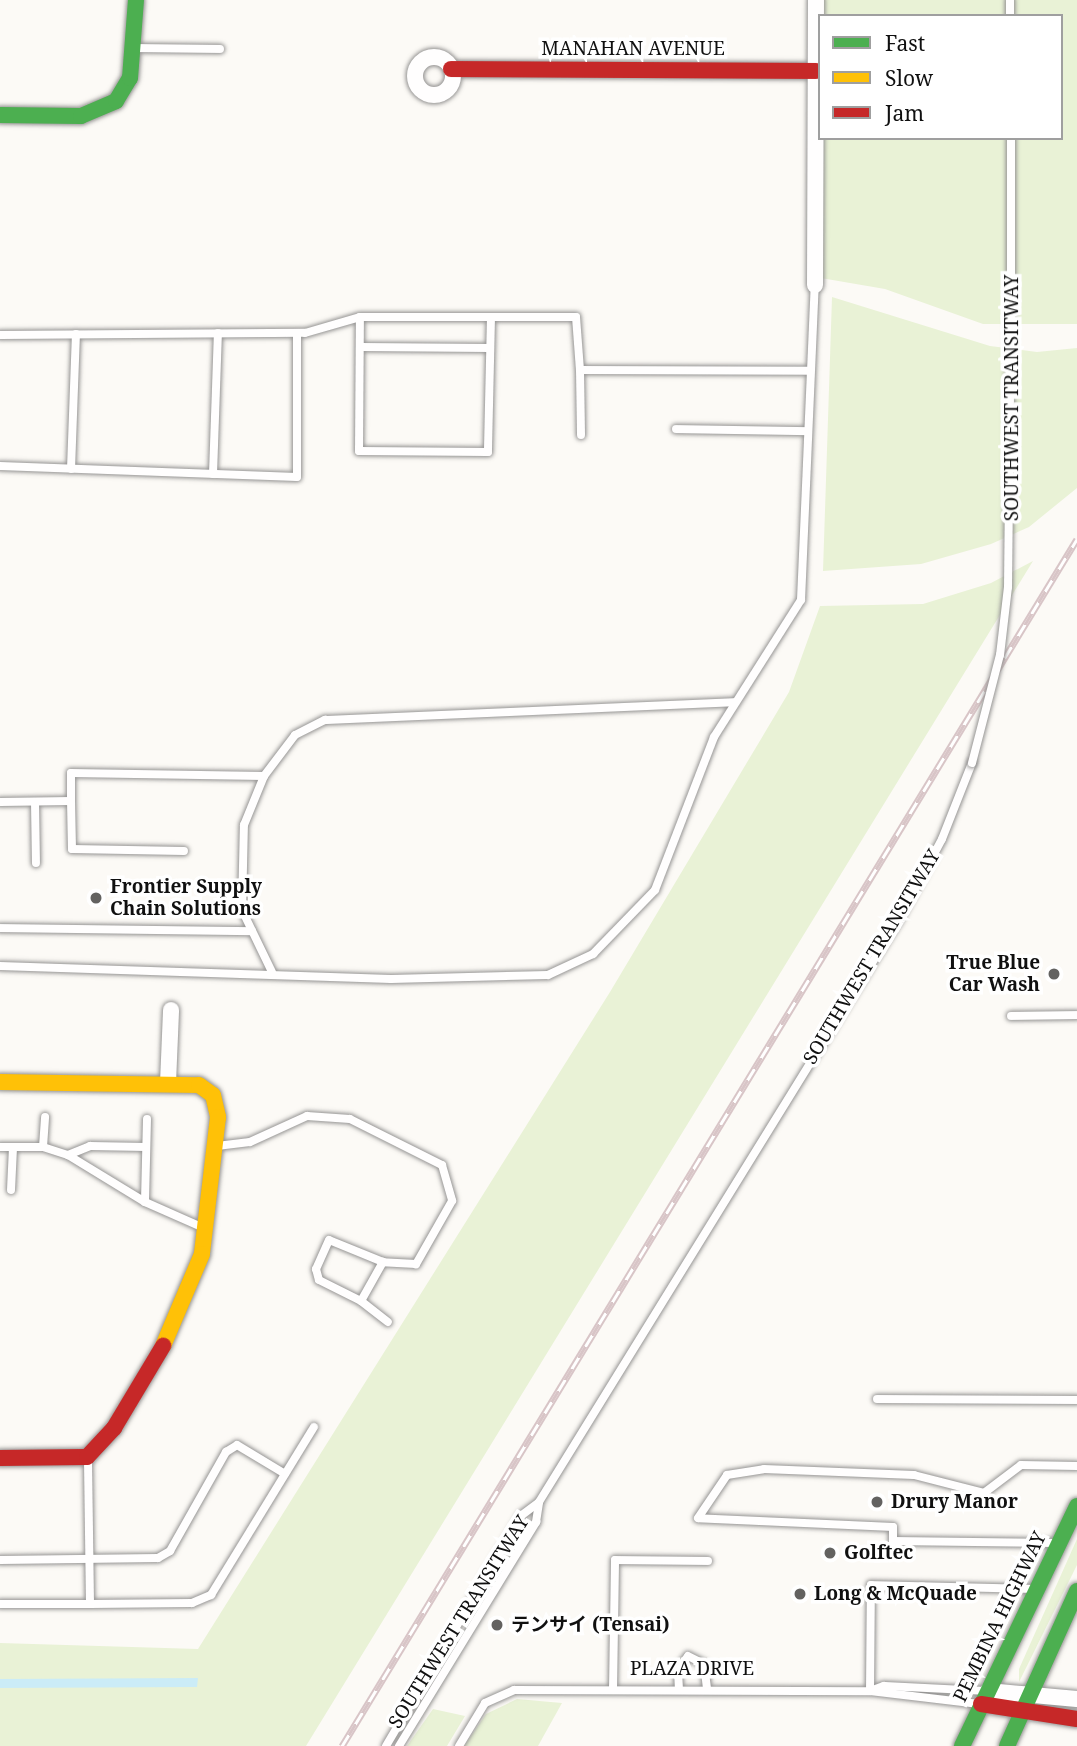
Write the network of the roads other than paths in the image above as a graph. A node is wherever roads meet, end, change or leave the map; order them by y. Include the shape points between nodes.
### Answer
1 (136, 0) edge
2 (816, 0) edge
3 (133, 48) junction
4 (219, 49) dead end
5 (451, 69) dead end
6 (816, 71) junction
7 (0, 115) edge
8 (1011, 140) edge
9 (815, 285) joint
10 (360, 317) junction
11 (491, 317) junction
12 (218, 333) junction
13 (297, 333) junction
14 (76, 334) junction
15 (0, 335) edge
16 (360, 347) junction
17 (490, 348) junction
18 (580, 370) junction
19 (810, 371) junction
20 (676, 429) dead end
21 (808, 431) junction
22 (581, 435) dead end
23 (0, 466) edge
24 (71, 469) junction
25 (213, 474) junction
26 (735, 702) junction
27 (264, 776) junction
28 (71, 801) junction
29 (0, 802) edge
30 (35, 802) junction
31 (184, 851) dead end
32 (36, 863) dead end
33 (0, 928) edge
34 (252, 931) junction
35 (0, 966) edge
36 (272, 972) junction
37 (171, 1010) dead end
38 (1077, 1015) edge
39 (1011, 1016) dead end
40 (0, 1082) edge
41 (168, 1083) junction
42 (45, 1117) dead end
43 (147, 1119) dead end
44 (217, 1146) junction
45 (0, 1147) edge
46 (13, 1147) junction
47 (43, 1147) junction
48 (146, 1147) junction
49 (68, 1155) junction
50 (11, 1190) dead end
51 (145, 1202) junction
52 (206, 1229) junction
53 (383, 1262) junction
54 (361, 1301) junction
55 (388, 1322) dead end
56 (877, 1399) dead end
57 (1077, 1400) edge
58 (314, 1427) dead end
59 (88, 1457) junction
60 (0, 1458) edge
61 (1077, 1466) edge
62 (285, 1474) junction
63 (539, 1502) junction
64 (1077, 1506) edge
65 (1058, 1544) junction
66 (0, 1560) edge
67 (90, 1560) junction
68 (708, 1561) dead end
69 (1037, 1589) junction
70 (1077, 1591) edge
71 (0, 1604) edge
72 (90, 1604) junction
73 (613, 1690) junction
74 (678, 1690) junction
75 (707, 1690) junction
76 (870, 1691) junction
77 (1029, 1696) junction
78 (985, 1698) junction
79 (1077, 1699) edge
80 (1021, 1714) junction
81 (1077, 1720) edge
82 (386, 1746) edge
83 (398, 1746) edge
84 (459, 1746) edge
85 (962, 1746) edge
86 (1007, 1746) edge

1 - 3 street
2 - 6 street
3 - 4 lane
3 - 7 street via 130,78 99,111
5 - 6 street, MANAHAN AVENUE
6 - 9 street
8 - 63 lane, SOUTHWEST TRANSITWAY, bridge via 1009,587 989,706 972,763 942,839 898,921
9 - 19 lane
10 - 11 lane
10 - 13 lane
10 - 16 lane
11 - 17 lane
11 - 18 lane via 576,317
12 - 13 lane
12 - 14 lane
12 - 25 lane
13 - 25 lane via 297,477
14 - 15 lane
14 - 24 lane
16 - 17 lane
16 - 17 lane via 359,451 488,452
18 - 19 lane
18 - 22 lane
19 - 21 lane
20 - 21 lane
21 - 26 lane via 802,600
23 - 24 lane
24 - 25 lane
26 - 27 lane via 325,720 295,735
26 - 36 lane via 714,737 655,890 593,954 548,975 391,979
27 - 28 lane via 71,773
27 - 34 lane via 244,825 239,875 242,910
28 - 30 lane
28 - 31 lane via 72,849
29 - 30 lane
30 - 32 lane
33 - 34 lane
34 - 36 lane
35 - 36 lane
37 - 41 street
38 - 39 lane
40 - 41 street
41 - 44 street via 199,1085 214,1095
42 - 47 lane
43 - 48 lane
44 - 52 street
44 - 53 lane via 250,1142 307,1116 350,1119 442,1165 452,1201 416,1264
45 - 46 lane
46 - 47 lane
46 - 50 lane
47 - 49 lane
48 - 49 lane via 90,1146
48 - 51 lane
49 - 51 lane
51 - 52 lane
52 - 59 street via 167,1339 114,1428
53 - 54 lane
53 - 54 lane via 329,1240 316,1269 318,1280
54 - 55 lane
56 - 57 lane
58 - 62 lane
59 - 60 street
59 - 67 lane
61 - 65 lane via 1021,1465 984,1493 914,1475 764,1469 727,1475 698,1518 893,1527 893,1541
62 - 67 lane via 237,1445 226,1452 170,1551 159,1558
62 - 72 lane via 211,1595 192,1603
63 - 82 lane, SOUTHWEST TRANSITWAY via 522,1515
63 - 83 lane, SOUTHWEST TRANSITWAY via 527,1538
64 - 65 street, PEMBINA HIGHWAY
65 - 69 street, PEMBINA HIGHWAY
66 - 67 lane
67 - 72 lane
68 - 73 lane via 615,1560
69 - 76 lane via 871,1585
69 - 78 street, PEMBINA HIGHWAY
70 - 77 street
71 - 72 lane
73 - 74 lane, PLAZA DRIVE
73 - 84 lane, PLAZA DRIVE via 514,1690 485,1703
74 - 75 lane, PLAZA DRIVE
74 - 75 lane via 678,1669 688,1656 704,1664
75 - 76 lane, PLAZA DRIVE
76 - 78 lane, PLAZA DRIVE
76 - 78 lane, PLAZA DRIVE via 884,1686
77 - 78 street, PLAZA DRIVE
77 - 79 street, PLAZA DRIVE
77 - 80 street
78 - 80 street, PLAZA DRIVE
78 - 85 street, PEMBINA HIGHWAY
80 - 81 street, PLAZA DRIVE
80 - 86 street

